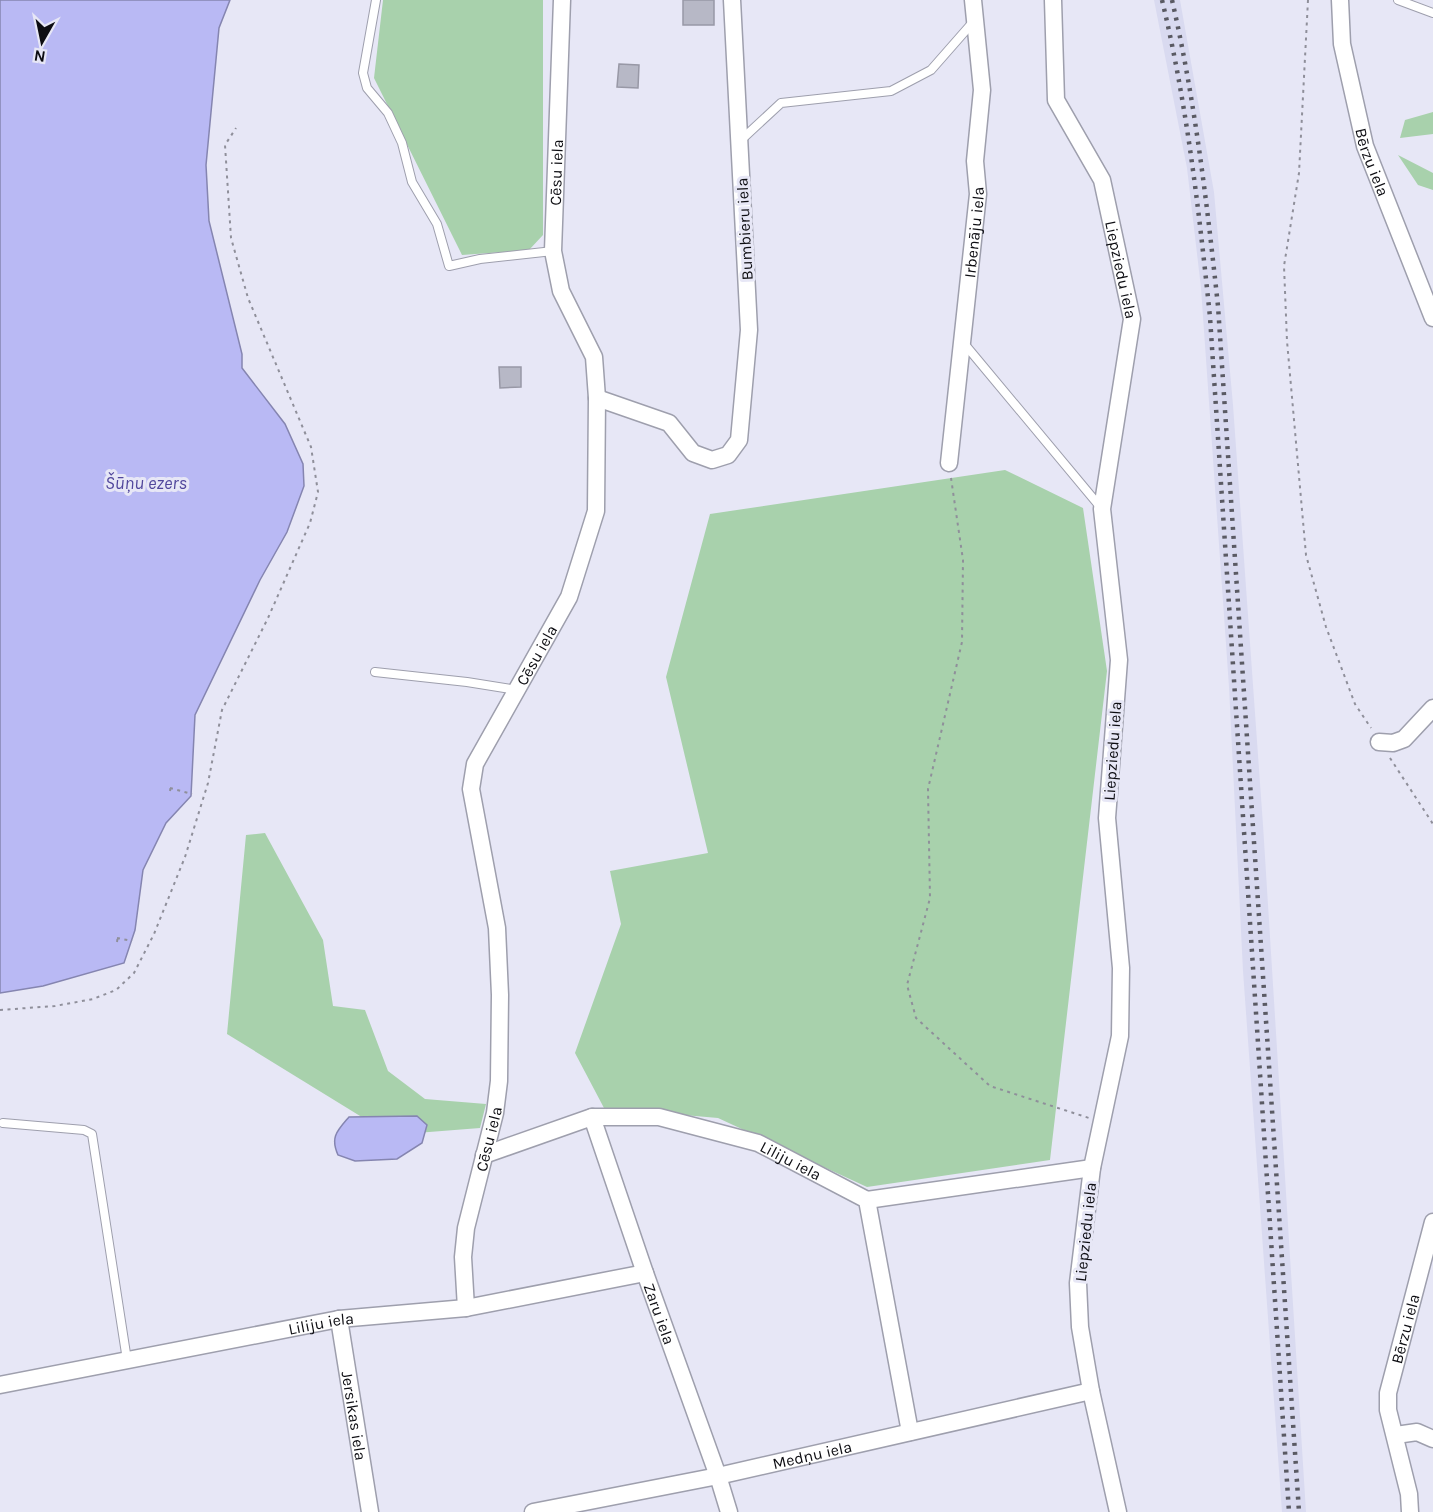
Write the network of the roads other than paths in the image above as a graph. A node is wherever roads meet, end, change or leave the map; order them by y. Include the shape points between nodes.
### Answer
1 (376, 0) edge
2 (562, 0) edge
3 (732, 0) edge
4 (973, 0) edge
5 (1053, 0) edge
6 (1340, 0) edge
7 (1398, 0) edge
8 (1433, 13) edge
9 (975, 21) junction
10 (740, 141) junction
11 (553, 251) junction
12 (1433, 318) edge
13 (962, 340) junction
14 (597, 398) junction
15 (949, 463) road end
16 (1102, 509) junction
17 (375, 672) dead end
18 (517, 690) junction
19 (1433, 708) edge
20 (1379, 742) road end
21 (592, 1117) junction
22 (3, 1123) dead end
23 (484, 1155) junction
24 (1092, 1168) junction
25 (867, 1200) junction
26 (1433, 1222) edge
27 (645, 1273) junction
28 (466, 1308) junction
29 (339, 1319) junction
30 (127, 1360) junction
31 (0, 1385) edge
32 (1091, 1391) junction
33 (910, 1432) junction
34 (1396, 1435) junction
35 (1433, 1439) edge
36 (718, 1476) junction
37 (370, 1512) edge
38 (533, 1512) edge
39 (729, 1512) edge
40 (1118, 1512) edge
41 (1410, 1512) edge

1 - 11 lane via 363,73 367,88 388,113 402,143 412,182 437,224 448,266
2 - 11 street, Cēsu iela
3 - 10 street, Bumbieru iela
4 - 9 street, Irbenāju iela
5 - 16 street, Liepziedu iela via 1056,100 1102,180 1132,319
6 - 12 street, Bērzu iela via 1342,44 1365,146
7 - 8 lane
9 - 10 lane via 931,70 891,91 781,104
9 - 13 street, Irbenāju iela via 982,90 975,161 978,194
10 - 14 street, Bumbieru iela via 749,330 739,440 728,455 712,460 693,453 669,423
11 - 14 street, Cēsu iela via 561,291 594,357
13 - 15 street, Irbenāju iela
13 - 16 lane
14 - 18 street, Cēsu iela via 596,511 569,597
16 - 24 street, Liepziedu iela via 1119,660 1107,818 1121,968 1120,1036
17 - 18 lane
18 - 23 street, Cēsu iela via 475,764 471,789 497,928 500,995 499,1081
19 - 20 street via 1404,739
21 - 23 street, Liliju iela
21 - 25 street, Liliju iela via 659,1118 758,1143
21 - 27 street, Zaru iela
22 - 30 lane via 92,1134
23 - 28 street, Cēsu iela via 466,1228
24 - 25 street
24 - 32 street, Liepziedu iela via 1078,1283 1080,1327
25 - 33 street
26 - 34 street, Bērzu iela via 1388,1393 1388,1410
27 - 28 street, Liliju iela
27 - 36 street, Zaru iela
28 - 29 street, Liliju iela
29 - 30 street, Liliju iela
29 - 37 street, Jersikas iela
30 - 31 street, Liliju iela
32 - 33 street, Medņu iela
32 - 40 street, Liepziedu iela
33 - 36 street, Medņu iela
34 - 35 street via 1417,1431
34 - 41 street, Bērzu iela
36 - 38 street, Medņu iela
36 - 39 street, Zaru iela

